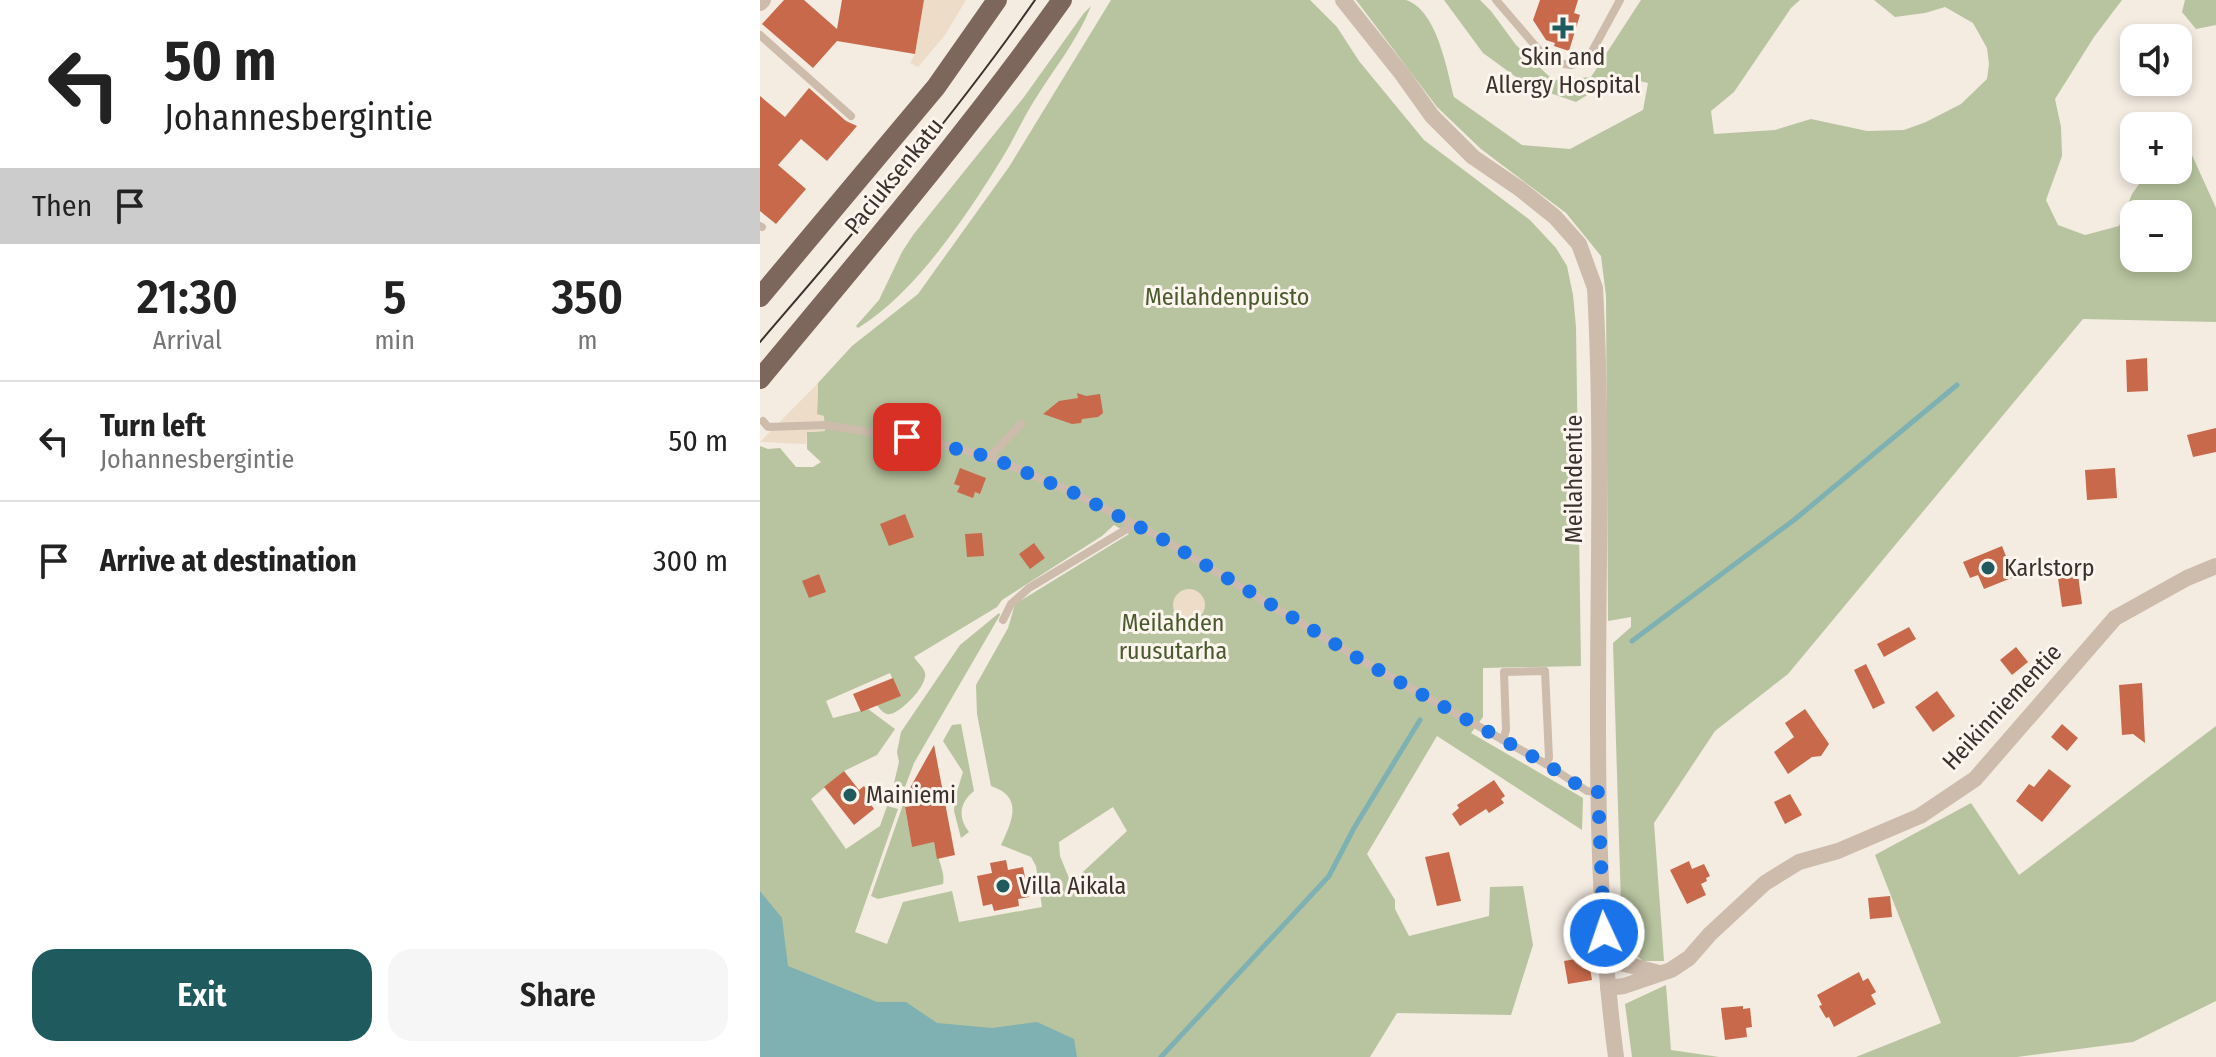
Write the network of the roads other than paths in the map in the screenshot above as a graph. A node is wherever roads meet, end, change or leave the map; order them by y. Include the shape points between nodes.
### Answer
1 (997, 0) edge
2 (1062, 0) edge
3 (1343, 0) edge
4 (1496, 0) edge
5 (1620, 0) edge
6 (760, 35) edge
7 (851, 116) dead end
8 (760, 297) edge
9 (760, 379) edge
10 (763, 421) dead end
11 (1021, 424) dead end
12 (990, 457) junction
13 (1135, 524) junction
14 (2216, 566) edge
15 (1003, 620) dead end
16 (1503, 740) junction
17 (1546, 764) junction
18 (1598, 792) junction
19 (1606, 964) junction
20 (1659, 973) junction
21 (1608, 988) junction
22 (1616, 1057) edge

1 - 8 main road, Paciuksenkatu via 936,87
2 - 9 main road, Paciuksenkatu via 974,118
3 - 18 street, Meilahdentie via 1432,116 1473,157 1555,217 1579,244 1588,265 1597,326
4 - 5 lane via 1545,57 1571,65 1589,57
6 - 7 lane
10 - 12 lane via 768,427 825,425 886,433
11 - 12 lane
12 - 13 lane
13 - 15 lane via 1029,588
13 - 16 lane
14 - 20 street, Heikinniementie via 2115,618 1975,779 1920,816 1787,869 1765,883 1689,958
16 - 17 lane
16 - 17 lane via 1504,672 1545,671
17 - 18 lane via 1587,791
18 - 19 street, Meilahdentie
19 - 20 street
19 - 21 street, Meilahdentie
20 - 21 street, Heikinniementie
21 - 22 street, Meilahdentie

